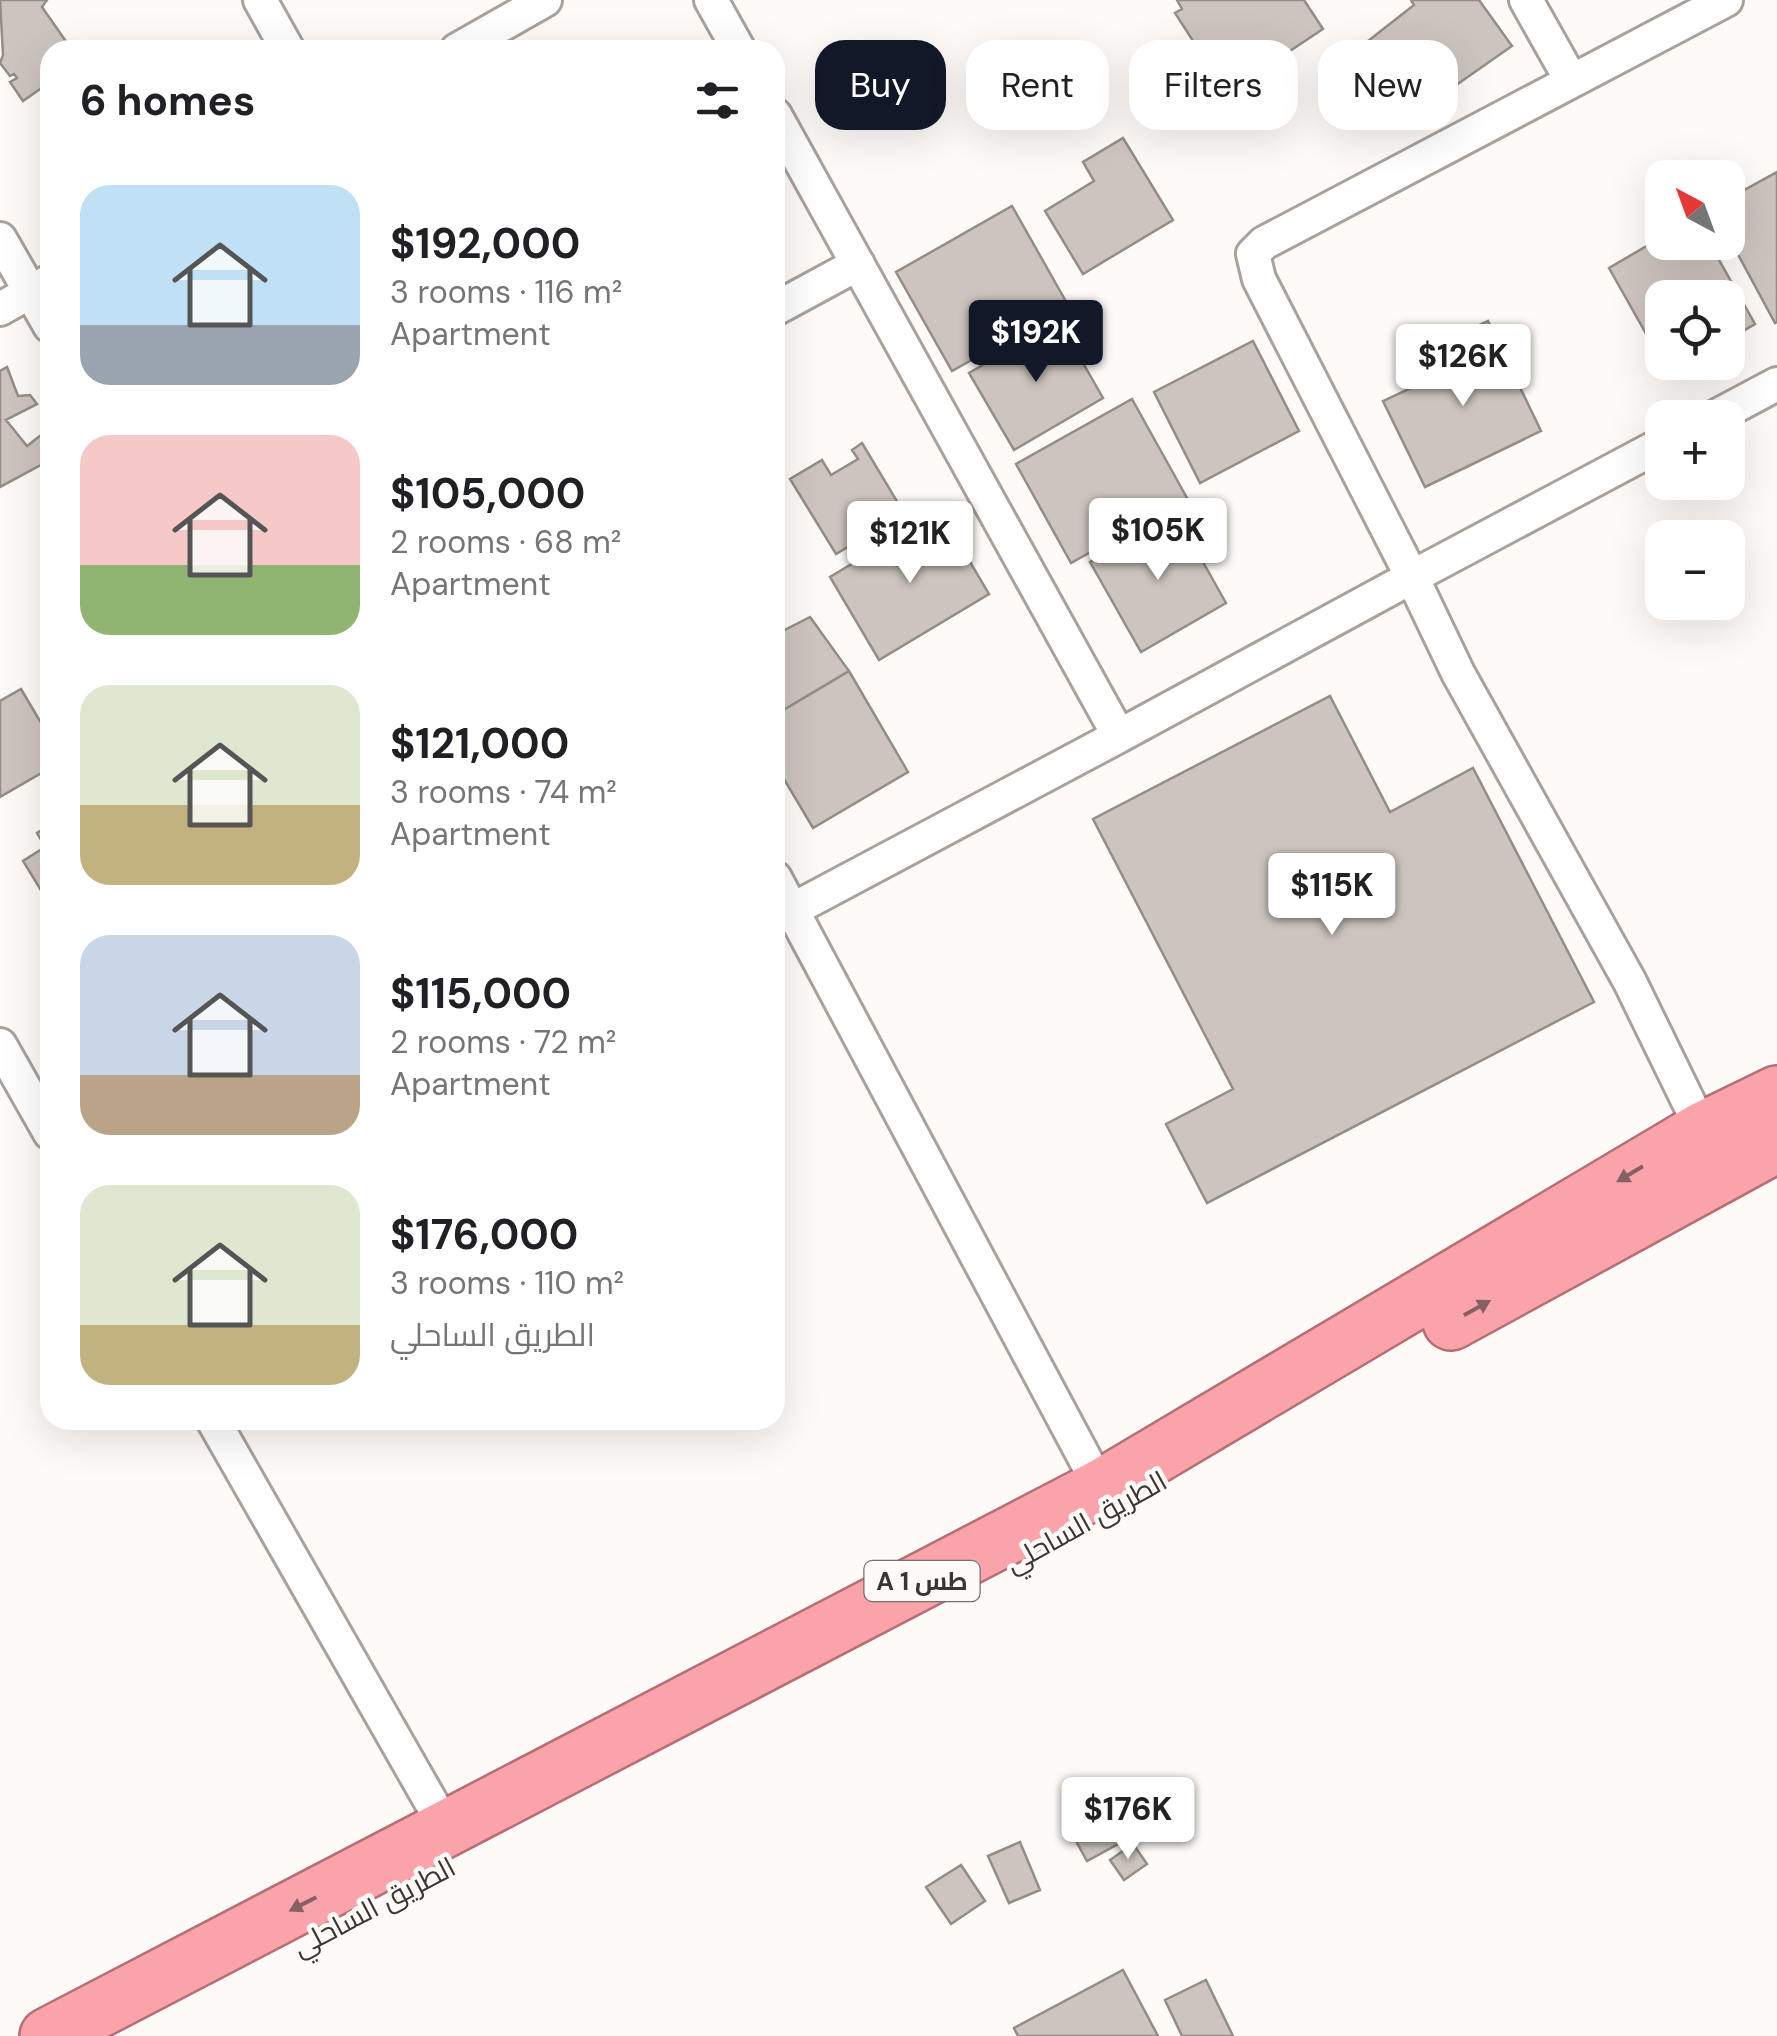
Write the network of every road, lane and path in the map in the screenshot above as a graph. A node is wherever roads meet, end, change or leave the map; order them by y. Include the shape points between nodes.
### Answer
1 (260, 0) edge
2 (545, 0) edge
3 (711, 0) edge
4 (1526, 0) edge
5 (1726, 0) edge
6 (282, 40) edge
7 (474, 40) edge
8 (733, 40) edge
9 (1571, 80) junction
10 (785, 133) edge
11 (0, 239) edge
12 (858, 264) junction
13 (40, 286) edge
14 (40, 288) edge
15 (785, 304) edge
16 (0, 310) edge
17 (1777, 384) edge
18 (1745, 401) edge
19 (1645, 453) edge
20 (1412, 578) junction
21 (1119, 736) junction
22 (785, 914) edge
23 (785, 917) edge
24 (0, 1045) edge
25 (9, 1081) edge
26 (1777, 1094) edge
27 (40, 1121) edge
28 (1777, 1144) edge
29 (1712, 1151) junction
30 (219, 1430) edge
31 (1106, 1498) junction
32 (447, 1830) junction
33 (48, 2036) edge
34 (128, 2036) edge

1 - 6 street
2 - 7 street
3 - 8 street
4 - 9 street
5 - 9 street
9 - 20 street via 1252,254
10 - 12 street
11 - 13 street
12 - 15 street
12 - 21 street
14 - 16 street
17 - 18 street
19 - 20 street
20 - 21 street
20 - 29 street via 1630,982
21 - 22 street
23 - 31 street
24 - 25 street
25 - 27 street
26 - 29 highway, A 1 طس
28 - 29 highway, الطريق الساحلي / A 1 طس
29 - 31 highway, الطريق الساحلي / A 1 طس
30 - 32 street
31 - 32 highway, A 1 طس
31 - 34 highway, الطريق الساحلي / A 1 طس
32 -> 33 highway, A 1 طس

